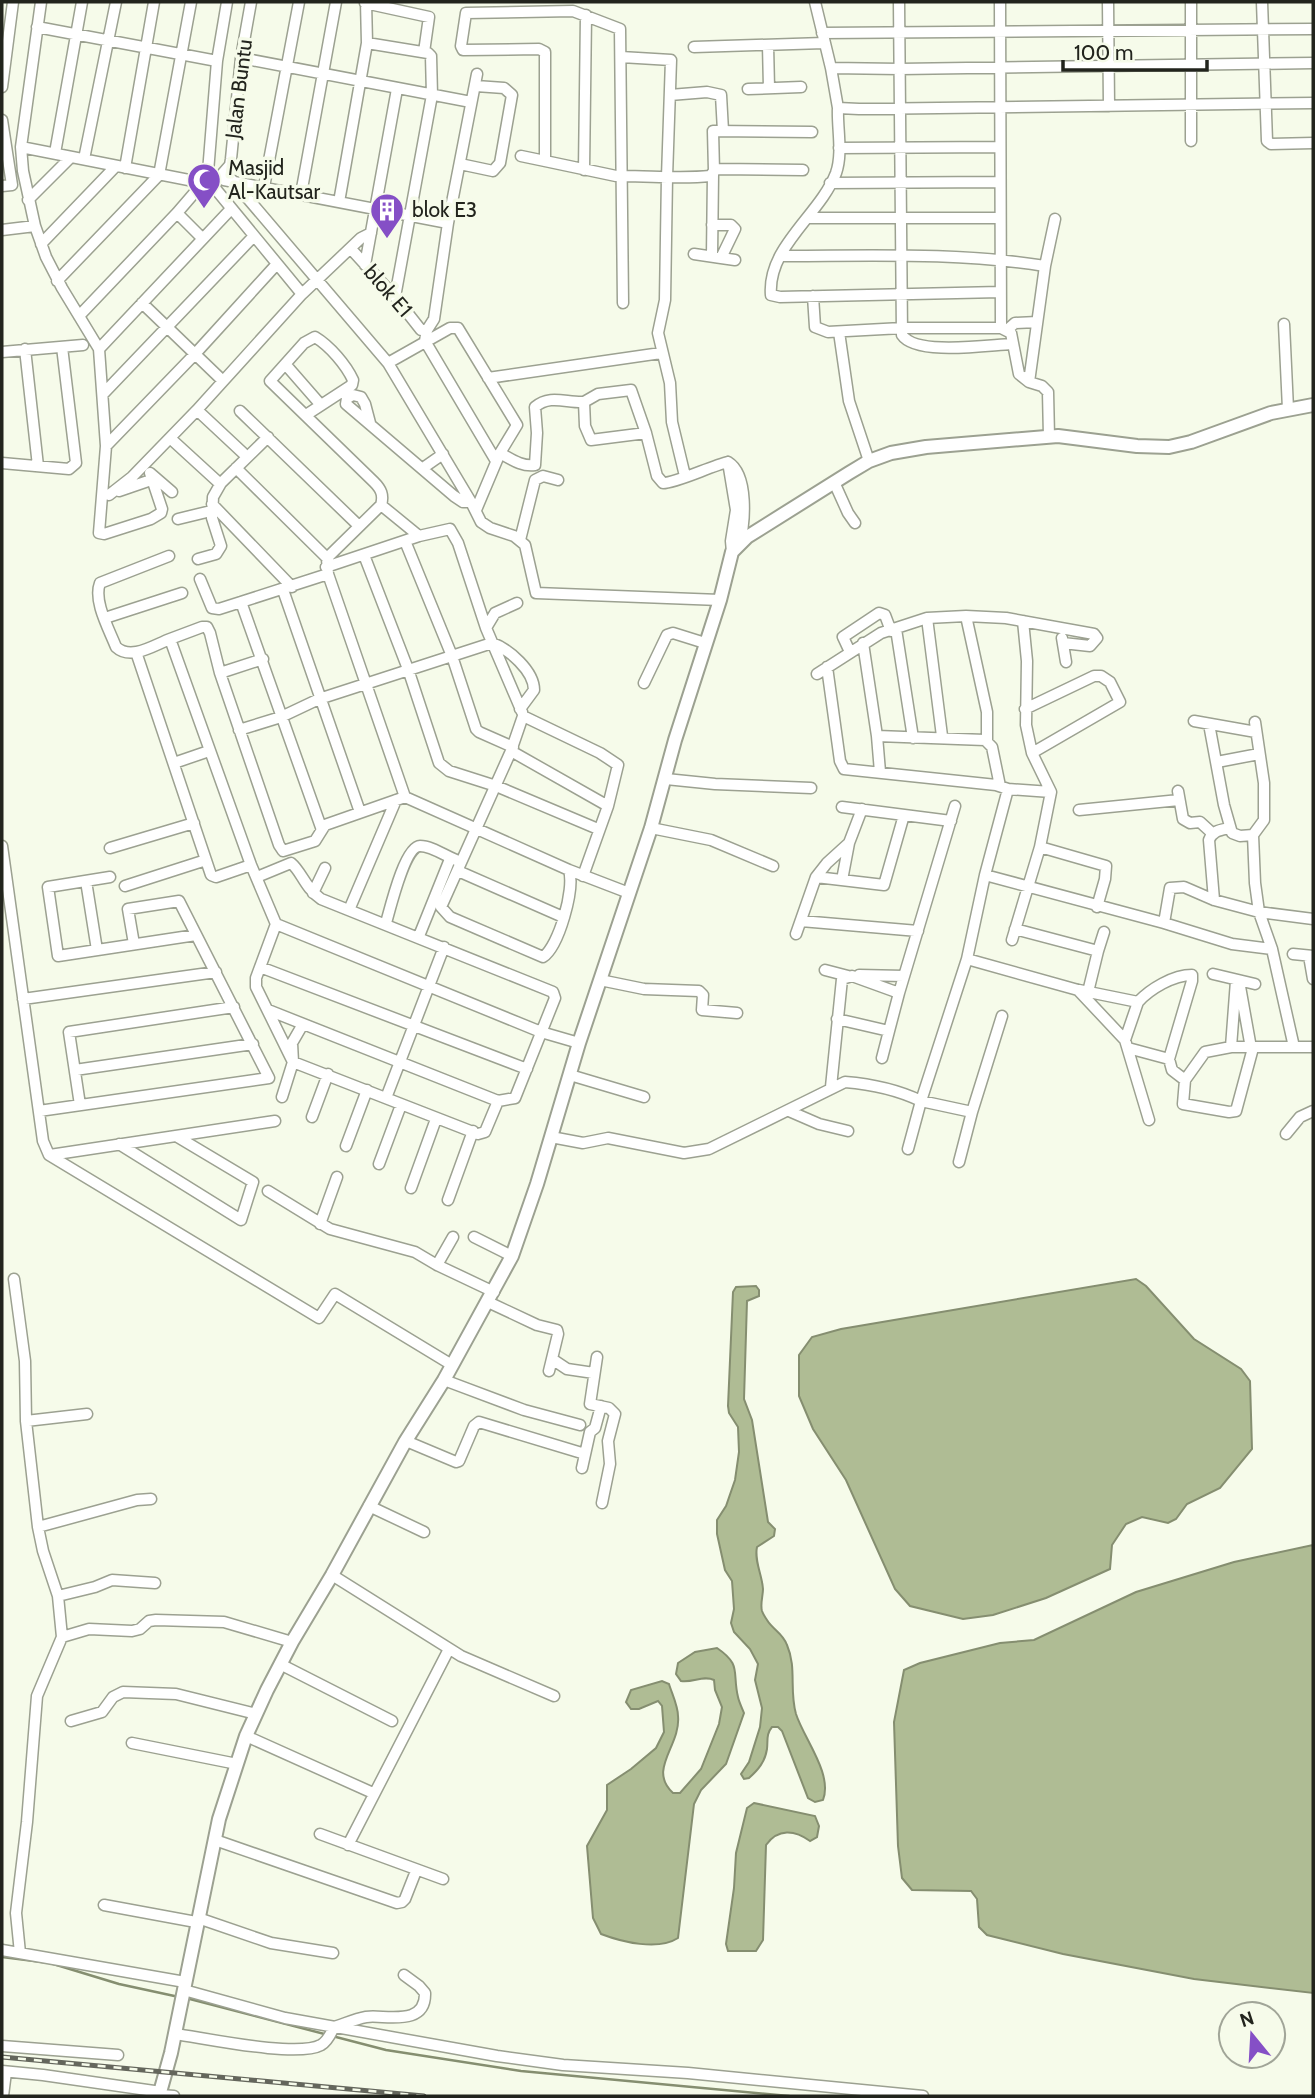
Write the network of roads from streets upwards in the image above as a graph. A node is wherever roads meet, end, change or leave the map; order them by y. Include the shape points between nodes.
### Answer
1 (41, 2) edge
2 (82, 2) edge
3 (116, 2) edge
4 (154, 2) edge
5 (191, 2) edge
6 (227, 2) edge
7 (251, 2) edge
8 (299, 2) edge
9 (336, 2) edge
10 (815, 2) edge
11 (899, 2) edge
12 (1000, 2) edge
13 (1108, 2) edge
14 (1191, 2) edge
15 (1262, 2) edge
16 (366, 3) edge
17 (9, 4) edge
18 (586, 15) junction
19 (37, 27) junction
20 (1313, 29) edge
21 (1108, 31) junction
22 (1191, 31) junction
23 (1262, 31) junction
24 (1000, 32) junction
25 (899, 33) junction
26 (78, 34) junction
27 (823, 38) junction
28 (109, 40) junction
29 (367, 43) junction
30 (768, 45) junction
31 (3, 46) edge
32 (145, 47) junction
33 (694, 47) dead end
34 (424, 52) junction
35 (182, 54) junction
36 (621, 57) junction
37 (241, 58) junction
38 (217, 61) junction
39 (1313, 63) edge
40 (1263, 64) junction
41 (1191, 65) junction
42 (1108, 66) junction
43 (287, 67) junction
44 (831, 68) junction
45 (1000, 68) junction
46 (900, 69) junction
47 (324, 74) junction
48 (477, 74) dead end
49 (360, 80) junction
50 (476, 86) junction
51 (2, 87) edge
52 (801, 87) dead end
53 (769, 88) junction
54 (397, 89) junction
55 (748, 89) dead end
56 (432, 95) junction
57 (670, 95) junction
58 (471, 102) junction
59 (1313, 103) edge
60 (1267, 104) junction
61 (1109, 106) junction
62 (1191, 106) junction
63 (838, 108) junction
64 (1000, 108) junction
65 (900, 109) junction
66 (2, 120) edge
67 (723, 131) junction
68 (812, 132) dead end
69 (1191, 141) dead end
70 (1313, 143) edge
71 (21, 147) junction
72 (1000, 147) junction
73 (4, 148) edge
74 (839, 148) junction
75 (900, 148) junction
76 (55, 153) junction
77 (521, 156) dead end
78 (71, 157) junction
79 (84, 159) junction
80 (545, 161) junction
81 (460, 164) junction
82 (120, 167) junction
83 (584, 170) junction
84 (803, 170) dead end
85 (208, 172) junction
86 (713, 172) junction
87 (159, 175) junction
88 (623, 176) junction
89 (667, 177) junction
90 (226, 178) junction
91 (1000, 182) junction
92 (830, 183) junction
93 (901, 183) junction
94 (208, 185) junction
95 (2, 186) edge
96 (264, 187) junction
97 (300, 194) junction
98 (28, 200) junction
99 (339, 202) junction
100 (374, 208) junction
101 (231, 209) junction
102 (177, 213) junction
103 (410, 216) junction
104 (807, 218) junction
105 (901, 218) junction
106 (1000, 218) junction
107 (1055, 219) dead end
108 (448, 223) junction
109 (712, 225) junction
110 (35, 226) junction
111 (2, 230) edge
112 (371, 233) junction
113 (253, 237) junction
114 (202, 238) junction
115 (41, 244) junction
116 (351, 249) junction
117 (694, 254) dead end
118 (780, 256) junction
119 (901, 256) junction
120 (716, 257) junction
121 (1001, 259) junction
122 (735, 260) dead end
123 (276, 265) junction
124 (365, 265) junction
125 (1045, 266) junction
126 (318, 280) junction
127 (57, 281) junction
128 (1000, 292) junction
129 (901, 293) junction
130 (302, 294) junction
131 (813, 296) junction
132 (395, 297) junction
133 (142, 303) junction
134 (623, 303) dead end
135 (79, 316) junction
136 (1037, 322) junction
137 (1284, 324) dead end
138 (902, 328) junction
139 (168, 329) junction
140 (1004, 329) junction
141 (839, 332) junction
142 (426, 335) junction
143 (1011, 344) junction
144 (83, 345) dead end
145 (62, 347) junction
146 (24, 349) junction
147 (99, 349) junction
148 (2, 352) edge
149 (195, 354) junction
150 (661, 354) junction
151 (388, 363) junction
152 (286, 365) junction
153 (488, 377) junction
154 (223, 381) junction
155 (1029, 382) junction
156 (103, 394) junction
157 (584, 402) junction
158 (320, 404) junction
159 (1313, 405) edge
160 (1288, 408) junction
161 (197, 410) junction
162 (240, 411) dead end
163 (306, 415) junction
164 (370, 423) dead end
165 (646, 433) junction
166 (268, 437) junction
167 (1049, 437) junction
168 (170, 438) junction
169 (106, 446) junction
170 (243, 453) dead end
171 (443, 454) junction
172 (498, 457) junction
173 (869, 461) junction
174 (2, 463) edge
175 (38, 467) junction
176 (531, 467) junction
177 (236, 468) junction
178 (423, 468) junction
179 (148, 473) junction
180 (685, 476) junction
181 (537, 477) junction
182 (558, 480) dead end
183 (217, 481) dead end
184 (834, 482) junction
185 (172, 492) dead end
186 (106, 496) junction
187 (381, 505) junction
188 (473, 506) junction
189 (211, 507) junction
190 (178, 519) dead end
191 (855, 523) dead end
192 (359, 526) junction
193 (419, 536) junction
194 (520, 540) junction
195 (405, 541) junction
196 (735, 548) junction
197 (364, 555) junction
198 (169, 556) dead end
199 (198, 559) dead end
200 (327, 566) junction
201 (200, 579) dead end
202 (287, 588) junction
203 (182, 593) dead end
204 (720, 600) junction
205 (241, 602) junction
206 (517, 603) dead end
207 (966, 616) junction
208 (105, 618) junction
209 (927, 618) junction
210 (1023, 621) junction
211 (1061, 627) junction
212 (486, 628) junction
213 (894, 630) junction
214 (170, 639) junction
215 (492, 643) junction
216 (705, 643) junction
217 (863, 643) junction
218 (1063, 643) junction
219 (136, 652) junction
220 (850, 652) junction
221 (452, 656) junction
222 (263, 659) junction
223 (1066, 662) dead end
224 (827, 667) junction
225 (408, 669) junction
226 (220, 673) junction
227 (817, 674) dead end
228 (644, 683) dead end
229 (364, 684) junction
230 (319, 699) junction
231 (1025, 709) junction
232 (522, 712) junction
233 (281, 717) junction
234 (1194, 721) dead end
235 (1209, 724) junction
236 (239, 730) junction
237 (877, 736) junction
238 (942, 736) junction
239 (913, 738) junction
240 (987, 741) junction
241 (512, 749) junction
242 (209, 751) junction
243 (1032, 752) junction
244 (1259, 754) junction
245 (1217, 762) junction
246 (174, 763) junction
247 (880, 772) junction
248 (666, 779) junction
249 (496, 786) junction
250 (811, 788) dead end
251 (1004, 788) junction
252 (1051, 792) junction
253 (401, 799) junction
254 (608, 806) junction
255 (955, 806) dead end
256 (842, 807) dead end
257 (862, 809) junction
258 (1079, 810) dead end
259 (360, 813) junction
260 (904, 815) junction
261 (951, 821) junction
262 (194, 823) junction
263 (651, 828) junction
264 (1230, 828) junction
265 (477, 829) junction
266 (598, 829) junction
267 (322, 830) junction
268 (1212, 833) junction
269 (1252, 835) junction
270 (849, 843) junction
271 (2, 846) edge
272 (1040, 847) junction
273 (110, 848) dead end
274 (450, 859) junction
275 (206, 860) junction
276 (251, 865) junction
277 (773, 866) dead end
278 (459, 867) junction
279 (325, 868) dead end
280 (569, 870) junction
281 (985, 875) junction
282 (583, 876) junction
283 (110, 877) dead end
284 (257, 877) junction
285 (816, 877) junction
286 (86, 880) junction
287 (842, 880) junction
288 (125, 886) dead end
289 (1026, 888) junction
290 (313, 893) junction
291 (629, 893) junction
292 (1214, 900) junction
293 (1097, 907) junction
294 (349, 910) junction
295 (1259, 912) junction
296 (564, 917) junction
297 (1313, 919) edge
298 (800, 921) junction
299 (1162, 922) junction
300 (386, 923) junction
301 (276, 924) junction
302 (1015, 929) junction
303 (918, 931) junction
304 (1104, 932) dead end
305 (796, 934) dead end
306 (196, 935) junction
307 (419, 936) junction
308 (1012, 940) dead end
309 (134, 944) junction
310 (444, 947) junction
311 (1272, 949) junction
312 (97, 950) junction
313 (1098, 951) junction
314 (1293, 954) dead end
315 (1311, 956) edge
316 (967, 959) junction
317 (260, 967) junction
318 (825, 970) dead end
319 (216, 971) junction
320 (1213, 974) dead end
321 (850, 976) junction
322 (904, 976) junction
323 (1313, 979) edge
324 (600, 980) junction
325 (1238, 981) junction
326 (1255, 984) dead end
327 (429, 986) junction
328 (1083, 991) junction
329 (899, 993) junction
330 (23, 999) junction
331 (1138, 1002) junction
332 (234, 1007) junction
333 (268, 1010) junction
334 (737, 1013) dead end
335 (1002, 1016) dead end
336 (837, 1019) junction
337 (303, 1024) junction
338 (414, 1026) junction
339 (889, 1031) junction
340 (541, 1032) junction
341 (579, 1042) junction
342 (253, 1044) junction
343 (1127, 1044) junction
344 (1231, 1047) junction
345 (1294, 1047) junction
346 (1313, 1047) edge
347 (1252, 1048) junction
348 (882, 1058) dead end
349 (1169, 1059) junction
350 (293, 1062) junction
351 (401, 1062) junction
352 (527, 1069) junction
353 (75, 1070) junction
354 (328, 1074) junction
355 (570, 1076) junction
356 (1183, 1079) junction
357 (831, 1087) junction
358 (367, 1090) junction
359 (282, 1097) dead end
360 (644, 1097) dead end
361 (386, 1098) junction
362 (498, 1101) junction
363 (921, 1101) junction
364 (80, 1105) junction
365 (401, 1105) junction
366 (39, 1111) junction
367 (789, 1111) junction
368 (1313, 1111) edge
369 (972, 1112) junction
370 (312, 1117) dead end
371 (436, 1119) junction
372 (1149, 1120) dead end
373 (275, 1121) dead end
374 (473, 1131) junction
375 (848, 1131) dead end
376 (1286, 1134) dead end
377 (176, 1136) junction
378 (551, 1137) junction
379 (119, 1144) junction
380 (345, 1146) dead end
381 (908, 1149) dead end
382 (49, 1155) junction
383 (959, 1162) dead end
384 (379, 1164) dead end
385 (337, 1177) dead end
386 (411, 1188) dead end
387 (268, 1191) dead end
388 (448, 1200) dead end
389 (320, 1224) junction
390 (453, 1237) dead end
391 (474, 1237) dead end
392 (512, 1256) junction
393 (437, 1265) junction
394 (14, 1279) dead end
395 (491, 1297) junction
396 (597, 1357) dead end
397 (552, 1359) junction
398 (452, 1364) junction
399 (549, 1371) dead end
400 (594, 1373) junction
401 (444, 1380) junction
402 (601, 1406) junction
403 (87, 1414) dead end
404 (26, 1421) junction
405 (580, 1425) dead end
406 (406, 1441) junction
407 (585, 1454) junction
408 (582, 1468) dead end
409 (151, 1499) dead end
410 (602, 1503) dead end
411 (369, 1506) junction
412 (38, 1527) junction
413 (424, 1532) dead end
414 (332, 1575) junction
415 (155, 1583) dead end
416 (58, 1596) junction
417 (62, 1637) junction
418 (292, 1642) junction
419 (449, 1649) junction
420 (280, 1664) junction
421 (554, 1696) dead end
422 (256, 1714) junction
423 (71, 1721) dead end
424 (392, 1721) dead end
425 (246, 1736) junction
426 (132, 1743) dead end
427 (237, 1764) junction
428 (373, 1793) junction
429 (320, 1834) dead end
430 (215, 1840) junction
431 (348, 1845) junction
432 (416, 1871) junction
433 (443, 1879) dead end
434 (104, 1905) dead end
435 (197, 1920) junction
436 (2, 1950) edge
437 (20, 1953) junction
438 (333, 1953) dead end
439 (404, 1975) dead end
440 (184, 1990) junction
441 (388, 2018) junction
442 (331, 2033) junction
443 (175, 2034) junction
444 (380, 2036) junction
445 (2, 2046) edge
446 (118, 2055) dead end
447 (4, 2072) edge
448 (160, 2094) edge
449 (3, 2096) edge
450 (174, 2096) edge
451 (923, 2096) edge

1 - 19 street
2 - 26 street
3 - 28 street
4 - 32 street
5 - 35 street
6 - 38 street
7 - 37 street, Jalan Buntu
8 - 43 street
9 - 47 street
10 - 27 street
11 - 25 street
12 - 24 street
13 - 21 street
14 - 22 street
15 - 23 street
16 - 29 street
16 - 34 street via 429,16
17 - 31 street
18 - 36 street via 620,29
18 - 80 street via 573,11 465,15 463,50 545,51
18 - 83 street
19 - 26 street
19 - 71 street
20 - 23 street
21 - 22 street
21 - 24 street
21 - 42 street
22 - 23 street
22 - 41 street
23 - 40 street
24 - 25 street
24 - 45 street
25 - 27 street
25 - 46 street
26 - 28 street
26 - 76 street
27 - 30 street
27 - 44 street
28 - 32 street
28 - 79 street
29 - 34 street
29 - 49 street
30 - 33 street
30 - 53 street
31 - 51 street
32 - 35 street
32 - 82 street
34 - 56 street via 431,56
35 - 38 street
35 - 87 street
36 - 57 street via 671,60
36 - 88 street
37 - 43 street
37 - 90 street, Jalan Buntu
38 - 85 street
39 - 40 street
40 - 41 street
40 - 60 street
41 - 42 street
41 - 62 street
42 - 45 street
42 - 61 street
43 - 47 street
43 - 96 street
44 - 46 street
44 - 63 street
45 - 46 street
45 - 64 street
46 - 65 street
47 - 49 street
47 - 97 street
48 - 50 street
49 - 54 street
49 - 99 street
50 - 58 street
50 - 81 street via 504,88 512,95 499,163 493,171
52 - 53 street
53 - 55 street
54 - 56 street
54 - 100 street
56 - 58 street
56 - 103 street
57 - 67 street via 721,95
57 - 89 street
58 - 81 street
59 - 60 street
60 - 62 street
60 - 70 street via 1269,143
61 - 62 street
61 - 64 street
62 - 69 street
63 - 65 street
63 - 74 street
64 - 65 street
64 - 72 street
65 - 75 street
66 - 73 street
67 - 68 street
67 - 86 street via 713,131
71 - 76 street
71 - 98 street
72 - 75 street
72 - 91 street
73 - 95 street via 12,185
74 - 75 street
74 - 92 street
75 - 93 street
76 - 78 street
77 - 80 street
78 - 79 street
78 - 98 street
79 - 82 street
80 - 83 street
81 - 108 street
82 - 87 street
82 - 115 street
83 - 88 street
84 - 86 street
85 - 90 street via 213,169
85 - 94 street
86 - 89 street via 704,177
86 - 109 street
87 - 94 street
87 - 127 street
88 - 89 street
88 - 134 street
89 - 150 street via 665,300 658,333
90 - 94 street via 220,185
90 - 96 street
90 - 126 street
91 - 93 street
91 - 106 street
92 - 93 street
92 - 104 street
93 - 105 street
94 - 101 street
94 - 102 street
96 - 97 street
97 - 99 street
98 - 110 street
99 - 100 street
100 - 103 street
100 - 112 street
101 - 113 street
101 - 114 street
102 - 114 street
102 - 135 street
103 - 108 street
103 - 132 street
104 - 105 street
104 - 118 street
105 - 106 street
105 - 119 street
106 - 121 street
107 - 125 street
108 - 142 street via 434,319
109 - 120 street
109 - 120 street via 735,229
110 - 111 street
110 - 115 street
112 - 116 street
112 - 124 street
113 - 123 street
113 - 139 street
114 - 133 street
115 - 127 street
116 - 124 street, blok E1
116 - 126 street
117 - 120 street
118 - 119 street
118 - 131 street via 772,270 771,295
119 - 121 street
119 - 129 street
120 - 122 street
121 - 125 street
121 - 128 street
123 - 130 street
123 - 149 street
124 - 132 street, blok E1
125 - 136 street
126 - 130 street
126 - 151 street
127 - 135 street
128 - 129 street
128 - 140 street
129 - 131 street
129 - 138 street
130 - 154 street
131 - 141 street via 816,327
132 - 142 street, blok E1
133 - 139 street
133 - 147 street
135 - 147 street
136 - 140 street via 1015,323
136 - 155 street
137 - 160 street
138 - 140 street
138 - 141 street
138 - 143 street via 908,342 924,345
139 - 149 street
139 - 156 street
140 - 143 street via 1011,333
141 - 173 street via 849,401
142 - 151 street
142 - 153 street via 458,328
142 - 172 street, blok E1
143 - 155 street via 1019,374
144 - 145 street
145 - 146 street
145 - 175 street via 76,463 69,469
146 - 148 street
146 - 175 street
147 - 156 street
149 - 154 street
149 - 169 street
150 - 153 street
150 - 180 street
151 - 171 street
152 - 158 street
152 - 158 street via 311,338 321,340 349,371 352,384
152 - 163 street via 270,381
153 - 172 street via 517,425
154 - 161 street
155 - 167 street via 1048,391
156 - 169 street
157 - 165 street via 591,440
157 - 165 street via 598,394 631,390
157 - 176 street via 547,400 535,407 537,454
158 - 163 street
159 - 160 street
160 - 167 street via 1169,447
161 - 168 street
161 - 170 street
162 - 166 street
163 - 187 street via 380,488
164 - 178 street
165 - 180 street via 659,481 668,483
166 - 177 street
166 - 192 street
167 - 173 street via 926,447
168 - 179 street
168 - 183 street
169 - 186 street
171 - 178 street
171 - 188 street
172 - 176 street
172 - 188 street
173 - 184 street
174 - 175 street
176 - 181 street
177 - 189 street via 216,489
177 - 200 street
178 - 188 street via 454,496
179 - 185 street
179 - 186 street
179 - 186 street
179 - 186 street via 162,509 159,515 101,534
180 - 196 street via 728,462 743,530
181 - 182 street
181 - 194 street
184 - 191 street
184 - 196 street
187 - 192 street
187 - 193 street
188 - 194 street via 486,526
189 - 190 street
189 - 199 street via 220,551
189 - 202 street
192 - 200 street
193 - 195 street
193 - 212 street via 446,528 453,532
194 - 204 street via 527,548 533,589 538,594
195 - 197 street
195 - 221 street
196 - 204 street
197 - 200 street
197 - 225 street
198 - 208 street via 100,583 97,593
200 - 202 street
200 - 229 street
201 - 205 street via 212,608
202 - 205 street
202 - 230 street
203 - 208 street
204 - 216 street
205 - 222 street
206 - 212 street via 495,613
207 - 209 street
207 - 210 street
207 - 240 street via 987,712
208 - 219 street via 116,647
209 - 213 street
209 - 238 street
210 - 211 street
210 - 231 street
211 - 218 street
211 - 218 street via 1097,638 1090,646
212 - 215 street
213 - 217 street
213 - 220 street via 880,613 843,637
213 - 239 street
214 - 219 street
214 - 226 street via 207,628
214 - 242 street
215 - 221 street
215 - 232 street
215 - 232 street via 503,647 534,682
216 - 228 street via 667,635
216 - 248 street
217 - 220 street
217 - 237 street
218 - 223 street
219 - 246 street
220 - 224 street
221 - 225 street
221 - 241 street via 476,729
222 - 226 street
222 - 233 street
224 - 227 street
224 - 247 street via 841,767
225 - 229 street
225 - 249 street via 435,758 449,771
226 - 236 street
229 - 230 street
229 - 253 street
230 - 233 street
230 - 259 street
231 - 243 street
231 - 243 street via 1094,676 1110,682 1120,702
232 - 241 street
232 - 254 street via 617,763
233 - 236 street
233 - 267 street
234 - 235 street
235 - 244 street via 1256,727
235 - 245 street
236 - 267 street via 282,850 315,841
237 - 239 street
237 - 247 street
238 - 239 street
238 - 240 street
240 - 251 street
241 - 249 street
241 - 254 street
242 - 246 street
242 - 276 street
243 - 252 street
244 - 245 street
244 - 269 street via 1265,813
245 - 264 street
246 - 262 street
247 - 251 street
248 - 250 street
248 - 263 street
249 - 265 street
249 - 266 street
251 - 252 street
251 - 281 street
252 - 272 street
253 - 259 street
253 - 265 street
253 - 294 street
254 - 266 street
255 - 261 street
256 - 257 street
257 - 260 street
257 - 270 street
258 - 268 street via 1178,796 1185,821 1200,822
259 - 267 street
260 - 261 street
260 - 287 street via 884,885
261 - 303 street
262 - 273 street
262 - 275 street
263 - 277 street via 711,840
263 - 291 street
264 - 268 street
264 - 269 street via 1236,835
265 - 278 street
265 - 280 street
266 - 282 street
268 - 292 street
269 - 295 street
270 - 285 street
270 - 287 street
271 - 330 street
272 - 289 street
272 - 293 street via 1106,866
274 - 278 street
274 - 300 street via 426,847 413,849
274 - 307 street
275 - 276 street via 216,877
275 - 288 street
276 - 284 street
278 - 296 street
278 - 296 street via 441,904 450,917 543,957 551,951
279 - 290 street
280 - 282 street
280 - 296 street via 572,883
281 - 289 street
281 - 316 street
282 - 291 street
283 - 286 street
284 - 290 street via 291,863
284 - 301 street
285 - 287 street
285 - 298 street
286 - 312 street
286 - 312 street via 48,887 58,956
289 - 293 street
289 - 302 street
290 - 294 street
291 - 324 street
292 - 295 street
292 - 299 street via 1184,887 1170,888
293 - 299 street
294 - 300 street
295 - 297 street
295 - 311 street
298 - 303 street
298 - 305 street
299 - 311 street via 1232,944
300 - 307 street
301 - 317 street
301 - 327 street
302 - 308 street
302 - 313 street
303 - 322 street
304 - 313 street
306 - 309 street
306 - 309 street via 179,901 128,909
306 - 319 street
307 - 310 street
309 - 312 street
310 - 327 street
310 - 340 street via 553,992 555,998
311 - 345 street
313 - 328 street
314 - 315 street
315 - 323 street
316 - 328 street
316 - 363 street
317 - 333 street via 256,987
317 - 338 street
318 - 321 street
319 - 330 street
319 - 332 street
320 - 325 street
321 - 322 street
321 - 329 street
321 - 336 street via 841,982
322 - 329 street
324 - 334 street via 644,989 699,991 702,1010
324 - 341 street
325 - 326 street
325 - 344 street
325 - 347 street
327 - 338 street
327 - 340 street
328 - 331 street
328 - 343 street
329 - 339 street
330 - 366 street
331 - 343 street
331 - 349 street via 1153,988 1192,975
332 - 342 street
332 - 353 street via 69,1032
333 - 337 street
333 - 350 street
335 - 369 street
336 - 339 street
336 - 357 street
337 - 350 street via 291,1048
337 - 351 street
338 - 351 street
338 - 352 street
339 - 348 street
340 - 341 street
340 - 352 street
341 - 355 street
342 - 353 street
342 - 364 street via 268,1079
343 - 349 street
343 - 372 street
344 - 347 street
344 - 356 street via 1205,1052
345 - 346 street
345 - 347 street
347 - 356 street via 1235,1112 1183,1104
349 - 356 street via 1172,1070
350 - 354 street
350 - 359 street
351 - 361 street
351 - 362 street
352 - 362 street via 515,1098
353 - 364 street
354 - 358 street
354 - 370 street
355 - 360 street
355 - 378 street
357 - 363 street via 845,1082 861,1084
357 - 367 street
358 - 361 street
358 - 380 street
361 - 365 street
362 - 374 street via 485,1132
363 - 369 street
363 - 381 street
364 - 366 street
365 - 371 street
365 - 384 street
366 - 382 street
367 - 375 street
367 - 378 street via 691,1153 608,1138 583,1143
368 - 376 street via 1300,1116
369 - 383 street
371 - 374 street
371 - 386 street
373 - 377 street
374 - 388 street
377 - 379 street
377 - 379 street via 253,1182 241,1220
378 - 392 street
379 - 382 street
382 - 398 street via 318,1318 335,1294
385 - 389 street
387 - 389 street
389 - 393 street via 398,1245
390 - 393 street
391 - 392 street
392 - 395 street
393 - 395 street
394 - 404 street via 25,1361
395 - 397 street via 537,1325 557,1330
395 - 398 street
396 - 400 street
397 - 399 street
397 - 400 street via 567,1369
398 - 401 street
400 - 402 street via 590,1404
401 - 405 street
401 - 406 street
402 - 407 street
402 - 410 street via 615,1414
403 - 404 street
404 - 412 street
406 - 407 street via 456,1462 479,1422
406 - 411 street
407 - 408 street
409 - 412 street
411 - 413 street
411 - 414 street
412 - 416 street
414 - 418 street
414 - 419 street
415 - 416 street via 112,1580
416 - 417 street
417 - 418 street via 89,1629 132,1631 156,1620 211,1620
417 - 437 street via 37,1696 16,1913
418 - 420 street
419 - 421 street
419 - 428 street
420 - 422 street
420 - 424 street
422 - 423 street via 176,1693 123,1692 102,1712
422 - 425 street
425 - 427 street
425 - 428 street
426 - 427 street
427 - 430 street
428 - 431 street
429 - 431 street
430 - 432 street via 397,1903 405,1899
430 - 435 street
431 - 432 street
432 - 433 street
434 - 435 street
435 - 438 street via 271,1943
435 - 440 street
436 - 437 street
437 - 440 street
439 - 441 street via 419,1986 425,1998 406,2017
440 - 442 street
440 - 443 street
441 - 442 street via 365,2017
441 - 444 street
442 - 443 street via 321,2045 298,2049
442 - 444 street
443 - 448 street
444 - 451 street via 563,2065
445 - 446 street
447 - 448 street
447 - 449 street
448 - 450 street

